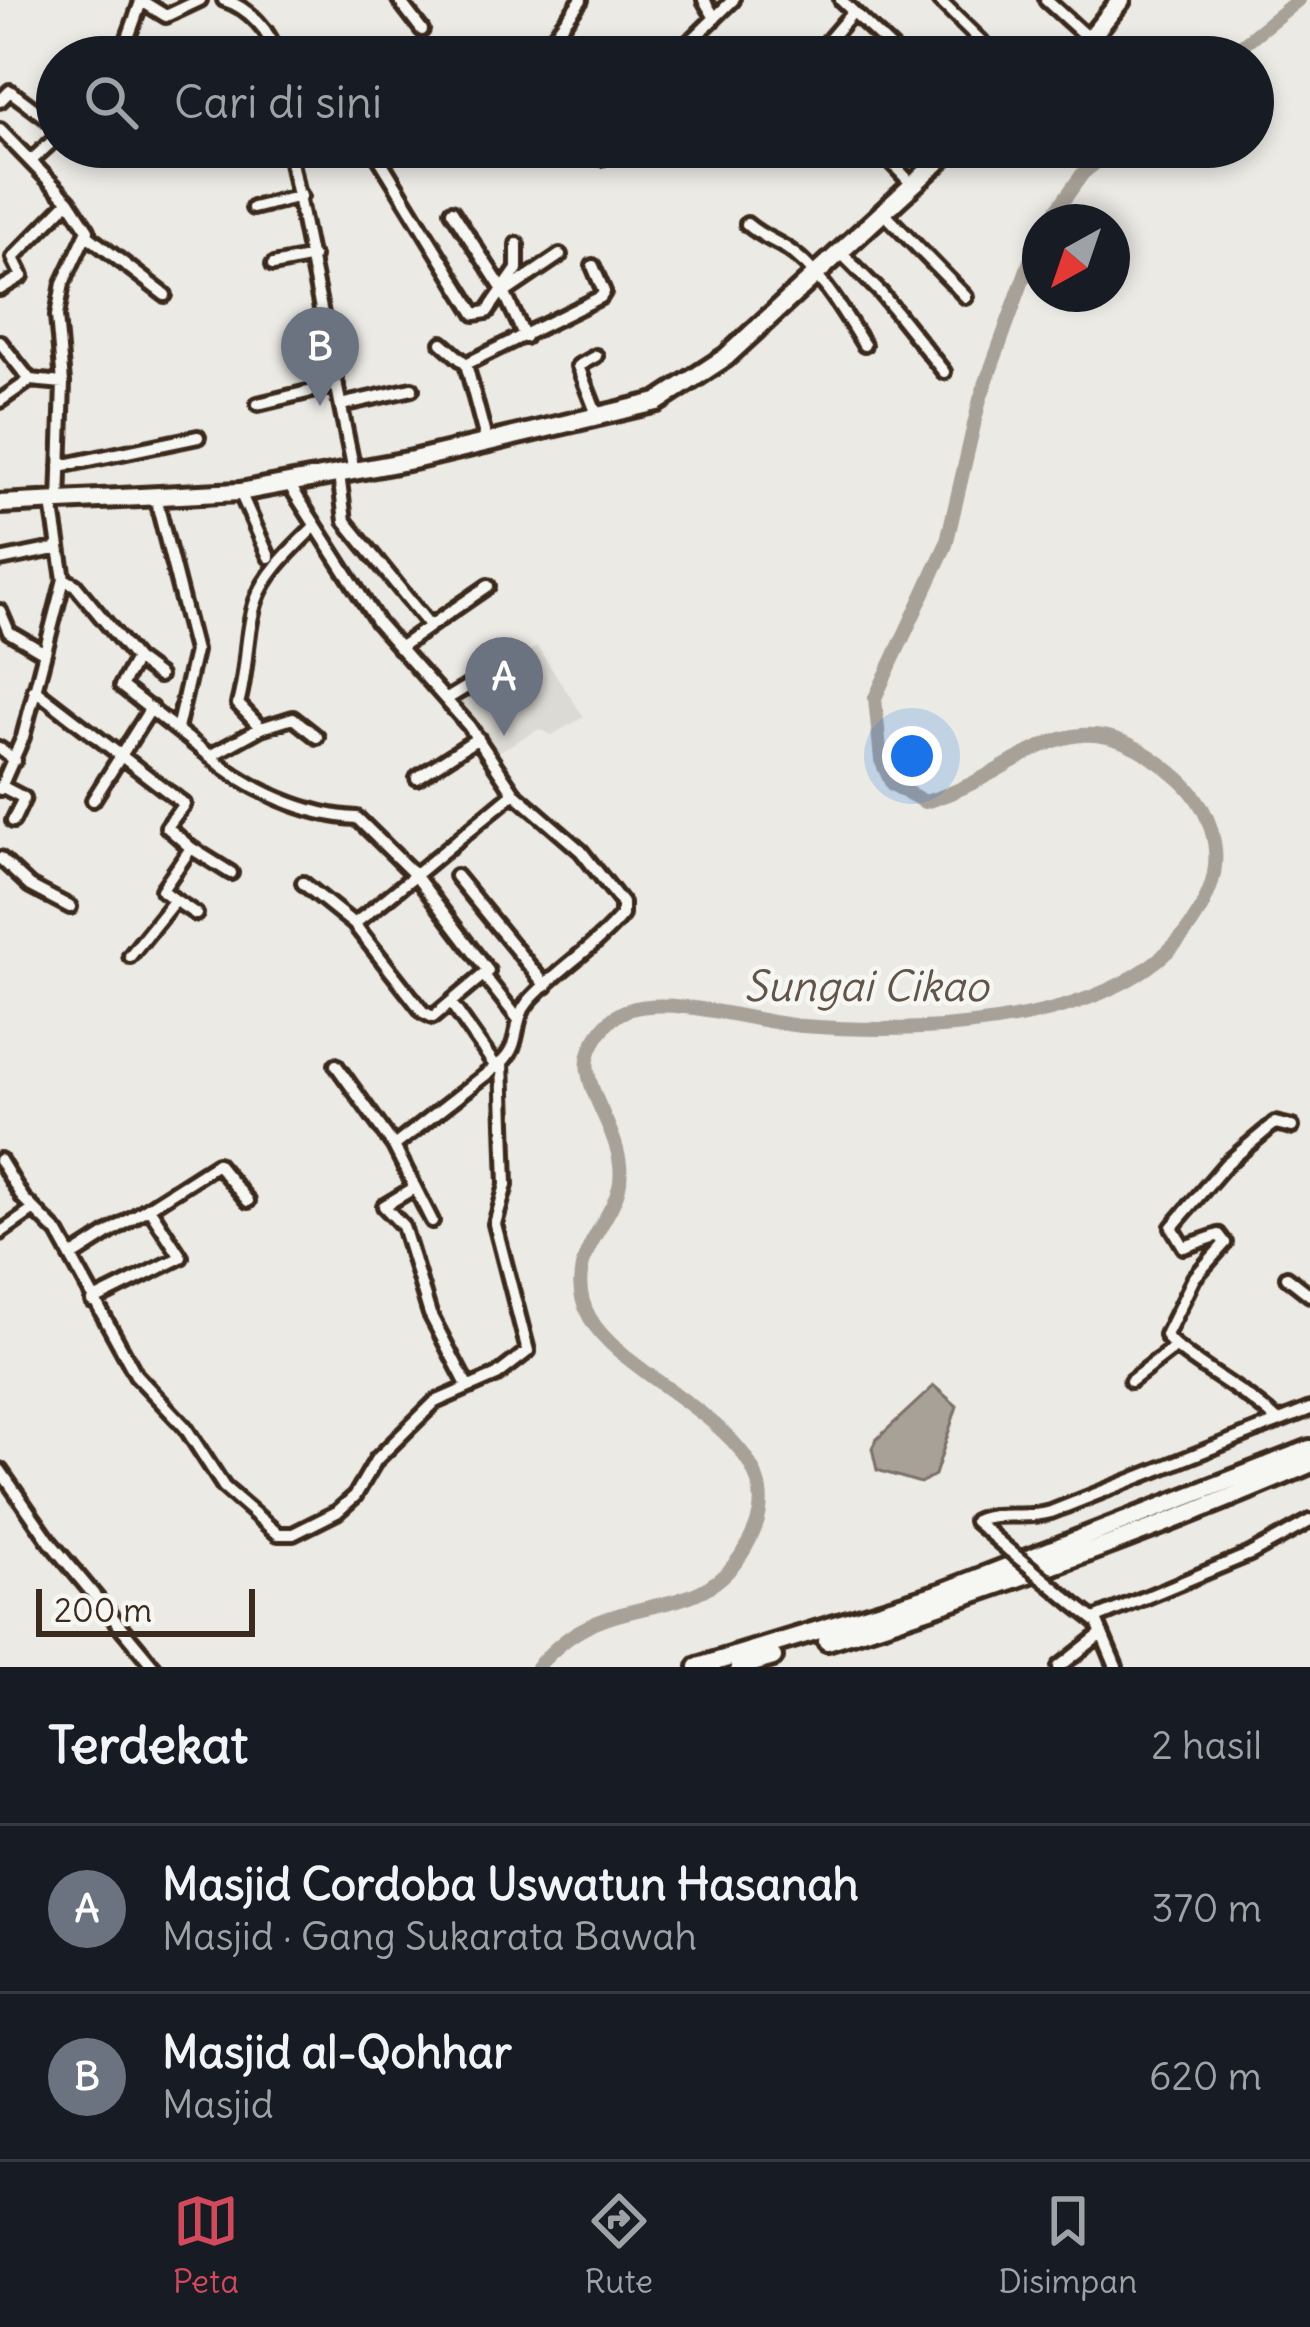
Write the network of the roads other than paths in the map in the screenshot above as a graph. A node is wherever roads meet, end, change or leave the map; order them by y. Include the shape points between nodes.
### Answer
1 (200, 0) edge
2 (224, 0) edge
3 (399, 0) edge
4 (581, 0) edge
5 (704, 0) edge
6 (733, 0) edge
7 (841, 0) edge
8 (939, 0) edge
9 (1046, 0) edge
10 (1120, 0) edge
11 (141, 1) edge
12 (853, 12) junction
13 (715, 17) junction
14 (422, 30) dead end
15 (129, 36) edge
16 (266, 36) edge
17 (555, 36) edge
18 (696, 36) edge
19 (832, 36) edge
20 (879, 36) edge
21 (976, 36) edge
22 (1086, 36) edge
23 (1093, 36) edge
24 (0, 101) edge
25 (36, 110) edge
26 (0, 130) edge
27 (36, 156) edge
28 (32, 160) junction
29 (36, 164) edge
30 (39, 168) edge
31 (294, 168) edge
32 (385, 168) edge
33 (897, 168) edge
34 (929, 168) edge
35 (911, 183) junction
36 (301, 196) junction
37 (69, 201) junction
38 (253, 208) dead end
39 (452, 211) dead end
40 (882, 212) junction
41 (747, 224) dead end
42 (88, 236) junction
43 (517, 244) dead end
44 (840, 252) junction
45 (560, 255) dead end
46 (314, 257) junction
47 (273, 265) dead end
48 (593, 266) dead end
49 (814, 276) junction
50 (0, 289) edge
51 (504, 291) junction
52 (165, 295) dead end
53 (966, 297) dead end
54 (525, 337) junction
55 (0, 343) edge
56 (442, 343) dead end
57 (864, 345) dead end
58 (596, 356) dead end
59 (466, 364) junction
60 (944, 372) dead end
61 (31, 380) junction
62 (63, 382) junction
63 (338, 385) junction
64 (412, 389) dead end
65 (0, 400) edge
66 (258, 404) dead end
67 (341, 405) junction
68 (599, 420) junction
69 (198, 436) dead end
70 (487, 443) junction
71 (61, 466) junction
72 (349, 469) junction
73 (287, 482) junction
74 (240, 492) junction
75 (156, 500) junction
76 (56, 503) junction
77 (0, 504) edge
78 (314, 526) junction
79 (59, 548) junction
80 (268, 557) dead end
81 (0, 560) edge
82 (64, 579) junction
83 (488, 586) dead end
84 (0, 611) edge
85 (430, 626) junction
86 (399, 648) junction
87 (43, 652) junction
88 (518, 656) dead end
89 (136, 659) junction
90 (159, 676) dead end
91 (34, 689) junction
92 (447, 699) junction
93 (151, 708) junction
94 (261, 728) junction
95 (178, 729) junction
96 (317, 737) dead end
97 (478, 738) junction
98 (0, 749) edge
99 (120, 757) junction
100 (210, 757) junction
101 (15, 760) junction
102 (417, 778) dead end
103 (1, 788) edge
104 (514, 793) junction
105 (93, 800) dead end
106 (14, 821) dead end
107 (191, 848) junction
108 (0, 858) edge
109 (231, 873) dead end
110 (415, 875) junction
111 (456, 877) dead end
112 (303, 883) dead end
113 (175, 900) junction
114 (70, 907) dead end
115 (196, 914) dead end
116 (354, 924) junction
117 (130, 956) dead end
118 (485, 977) junction
119 (546, 986) junction
120 (451, 1003) junction
121 (519, 1020) junction
122 (498, 1063) junction
123 (336, 1065) dead end
124 (1292, 1127) dead end
125 (394, 1146) junction
126 (0, 1160) edge
127 (414, 1188) junction
128 (248, 1201) dead end
129 (149, 1208) junction
130 (33, 1210) junction
131 (432, 1221) dead end
132 (0, 1233) edge
133 (71, 1257) junction
134 (1287, 1277) dead end
135 (1310, 1295) edge
136 (92, 1301) junction
137 (1174, 1348) junction
138 (1131, 1381) dead end
139 (467, 1385) junction
140 (1310, 1409) edge
141 (1277, 1422) junction
142 (1310, 1449) edge
143 (1310, 1463) edge
144 (0, 1470) edge
145 (1310, 1521) edge
146 (1094, 1619) junction
147 (1101, 1634) junction
148 (154, 1667) edge
149 (698, 1667) edge
150 (739, 1667) edge
151 (1059, 1667) edge
152 (1116, 1667) edge

1 - 11 street via 166,16
2 - 16 street
3 - 14 street
4 - 17 street
5 - 13 street
6 - 13 street
7 - 12 street
8 - 21 street
9 - 22 street
10 - 23 highway
11 - 15 street
12 - 19 street
12 - 20 street
13 - 18 street
24 - 25 street via 10,92
26 - 28 street
27 - 28 street
28 - 29 street
30 - 37 street
31 - 36 street
32 - 51 street via 470,309 487,312
33 - 35 street
34 - 35 highway
35 - 40 highway
36 - 38 street
36 - 46 street
37 - 42 street
37 - 50 street via 13,258 22,276
39 - 51 street
40 - 44 highway
40 - 53 street
41 - 49 street
42 - 52 street
42 - 62 street via 59,298
43 - 51 street via 519,262
44 - 49 highway
44 - 60 street
45 - 51 street
46 - 47 street
46 - 63 street
48 - 54 street via 603,295
49 - 57 street
49 - 68 highway via 695,382
51 - 54 street
54 - 59 street
55 - 61 street
56 - 59 street
58 - 68 street via 578,366
59 - 70 street
61 - 62 street
61 - 65 street
62 - 71 street
63 - 66 street
63 - 67 street
64 - 67 street
67 - 72 street
68 - 70 highway
69 - 71 street
70 - 72 highway
71 - 76 street
72 - 73 highway
72 - 85 street via 345,521
73 - 74 highway
73 - 78 street
74 - 75 highway
74 - 80 street
75 - 76 highway
75 - 95 street via 195,651
76 - 77 highway
76 - 79 street
78 - 86 street
78 - 94 street via 267,578 255,604 238,704
79 - 81 street
79 - 82 street
82 - 87 street
82 - 89 street
83 - 85 street
84 - 87 street via 9,632
85 - 86 street
86 - 92 street
87 - 91 street
88 - 92 street
89 - 90 street
89 - 93 street via 121,685
91 - 99 street
91 - 101 street
92 - 97 street
93 - 95 street
93 - 99 street
94 - 96 street via 295,718
94 - 100 street
95 - 100 street
97 - 102 street
97 - 104 street
98 - 101 street
99 - 105 street
99 - 107 street via 183,803 167,829
100 - 110 street via 264,793 357,818
101 - 103 street
103 - 106 street via 23,798
104 - 110 street
104 - 119 street via 580,851 624,909
107 - 109 street
107 - 113 street via 162,890
108 - 114 street
110 - 116 street
110 - 118 street via 487,967
111 - 119 street
112 - 116 street
113 - 115 street
113 - 117 street
116 - 120 street via 428,1016
118 - 120 street
118 - 121 street
119 - 121 street
120 - 122 street
121 - 122 street via 515,1049
122 - 125 street
122 - 139 street via 506,1185 495,1224 528,1351
123 - 125 street
124 - 137 street via 1275,1123 1172,1227 1184,1247 1216,1235 1226,1240 1178,1308 1166,1335
125 - 127 street
126 - 130 street
127 - 131 street
127 - 139 street via 384,1206 404,1226 430,1314
128 - 129 street via 217,1164
129 - 133 street
129 - 136 street via 181,1257
130 - 132 street
130 - 133 street
133 - 136 street
134 - 135 street
136 - 139 street via 136,1375 224,1487 278,1534 337,1512 435,1402
137 - 138 street
137 - 141 street via 1234,1383
140 - 141 street
141 - 146 street, bridge via 1039,1516 975,1520
142 - 149 highway via 940,1593
143 - 150 highway via 944,1605
144 - 148 street
145 - 146 street via 1204,1576
146 - 147 street
147 - 151 street
147 - 152 street

